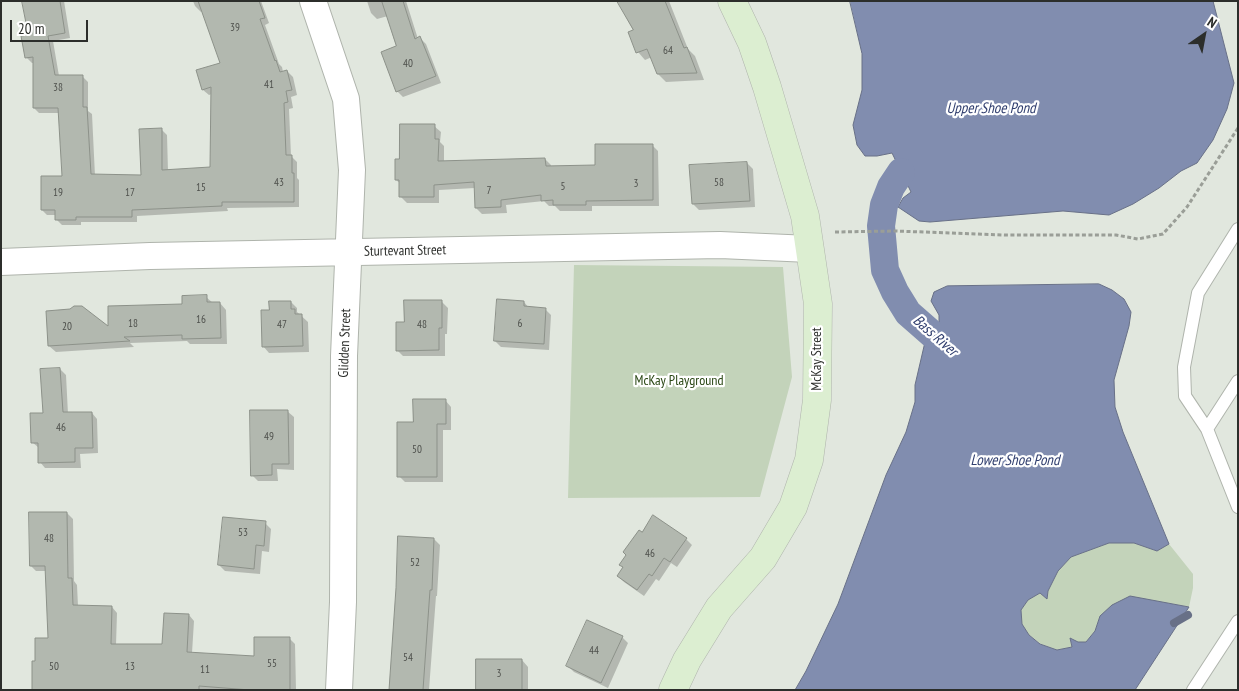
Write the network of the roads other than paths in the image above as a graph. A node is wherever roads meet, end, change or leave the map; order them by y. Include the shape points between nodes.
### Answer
1 (312, 1) edge
2 (732, 1) edge
3 (1238, 229) edge
4 (810, 249) junction
5 (348, 252) junction
6 (1, 262) edge
7 (1238, 381) edge
8 (1207, 429) junction
9 (1238, 507) edge
10 (1238, 621) edge
11 (339, 690) edge
12 (673, 690) edge
13 (1193, 690) edge

1 - 5 street, Glidden Street via 346,99 352,170
2 - 4 main road, McKay Street via 752,43 774,106 805,216
3 - 8 lane via 1198,293 1184,367 1185,396
4 - 5 street, Sturtevant Street via 720,245
4 - 12 main road, McKay Street via 818,304 817,400 809,460 793,507 764,558 719,608
5 - 6 street, Sturtevant Street
5 - 11 street, Glidden Street
7 - 8 lane
8 - 9 lane
10 - 13 lane

